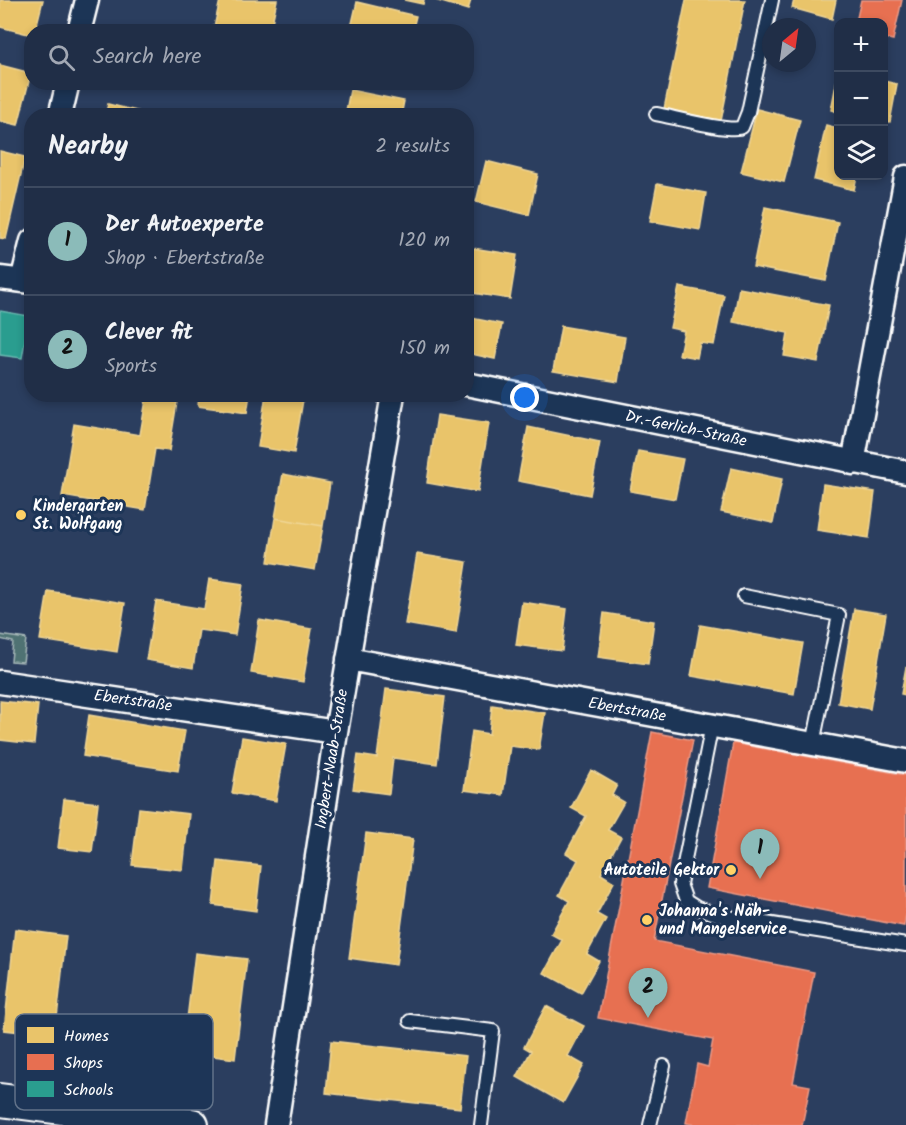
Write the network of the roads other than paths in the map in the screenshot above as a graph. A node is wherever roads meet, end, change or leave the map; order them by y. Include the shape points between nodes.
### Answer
1 (87, 0) edge
2 (772, 0) edge
3 (82, 24) edge
4 (66, 90) edge
5 (62, 108) edge
6 (657, 114) dead end
7 (906, 177) edge
8 (0, 278) edge
9 (24, 281) edge
10 (474, 386) edge
11 (392, 402) edge
12 (853, 463) junction
13 (906, 472) edge
14 (744, 596) dead end
15 (348, 659) junction
16 (0, 682) edge
17 (712, 726) junction
18 (336, 732) junction
19 (813, 744) junction
20 (906, 761) edge
21 (906, 945) edge
22 (410, 1021) dead end
23 (664, 1066) dead end
24 (0, 1100) edge
25 (15, 1102) edge
26 (77, 1110) edge
27 (192, 1125) edge
28 (276, 1125) edge
29 (481, 1125) edge
30 (650, 1125) edge

1 - 3 street
2 - 6 lane via 742,127 720,127
4 - 5 street
7 - 12 street
8 - 9 street
10 - 12 street, Dr.-Gerlich-Straße
11 - 15 street, Ingbert-Naab-Straße
12 - 13 street, Dr.-Gerlich-Straße
14 - 19 lane via 838,615
15 - 17 street, Ebertstraße
15 - 18 street, Ingbert-Naab-Straße
16 - 18 street, Ebertstraße
17 - 19 street, Ebertstraße
17 - 21 lane via 680,884 686,901 722,916
18 - 28 street, Ingbert-Naab-Straße
19 - 20 street, Ebertstraße
22 - 29 lane via 493,1031
23 - 30 lane
24 - 25 main road
26 - 27 main road

